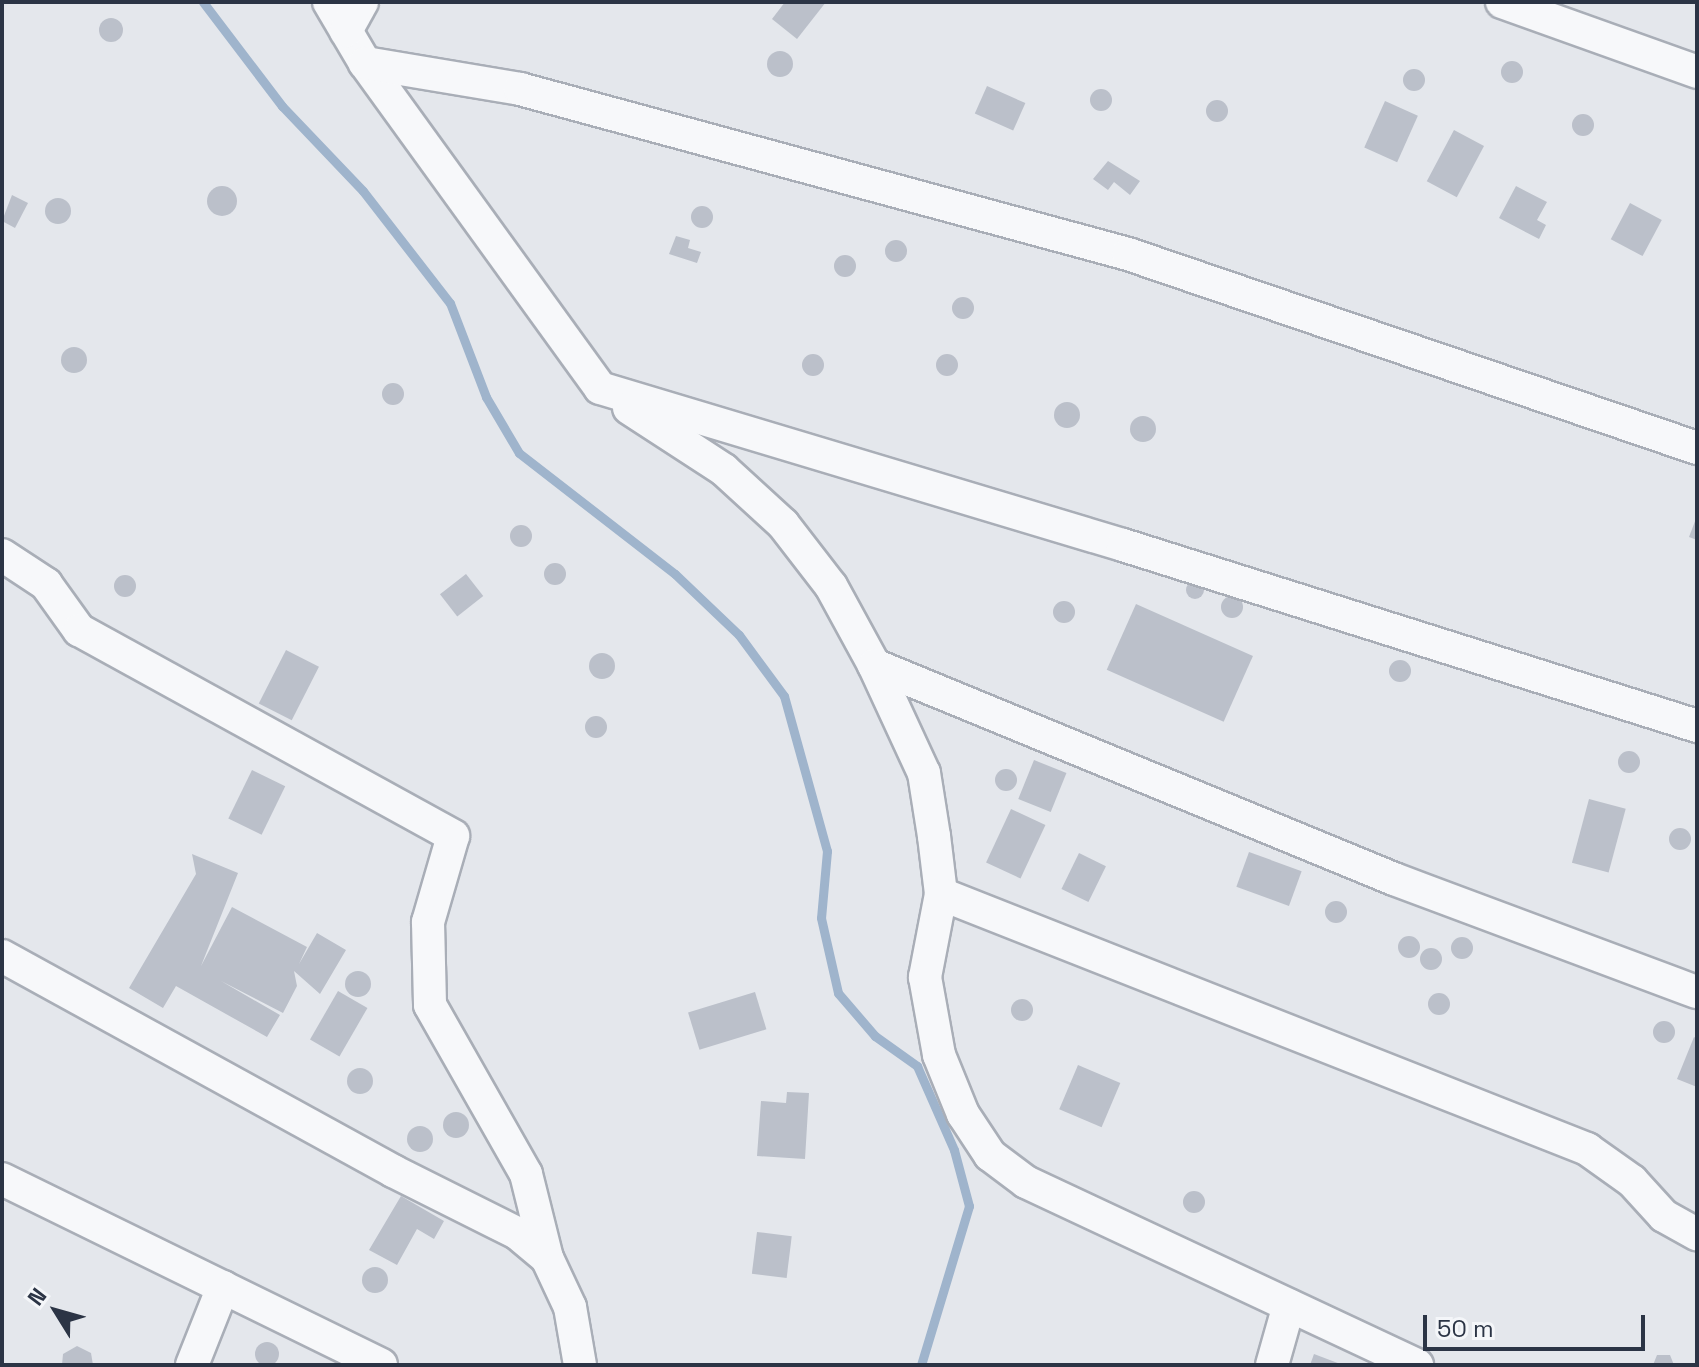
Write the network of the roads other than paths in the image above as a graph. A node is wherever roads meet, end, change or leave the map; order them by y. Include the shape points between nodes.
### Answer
1 (329, 2) edge
2 (362, 2) edge
3 (1502, 2) edge
4 (346, 31) junction
5 (365, 63) junction
6 (1697, 72) edge
7 (600, 388) junction
8 (1697, 448) edge
9 (2, 555) edge
10 (874, 665) junction
11 (1697, 726) edge
12 (941, 894) junction
13 (2, 956) edge
14 (1697, 992) edge
15 (2, 1179) edge
16 (1697, 1234) edge
17 (547, 1258) junction
18 (223, 1287) junction
19 (1289, 1305) junction
20 (192, 1365) edge
21 (381, 1365) edge
22 (580, 1365) edge
23 (1272, 1365) edge
24 (1417, 1365) edge

1 - 4 street
2 - 4 street
3 - 6 street
4 - 5 street
5 - 7 street
5 - 8 street via 520,89 1128,254
7 - 10 street via 724,470 783,524 831,586
7 - 11 street
9 - 17 street via 46,584 79,630 453,836 428,922 430,1005 526,1174
10 - 12 street via 924,773
10 - 14 street via 1379,874
12 - 16 street via 1587,1149 1632,1181 1664,1216
12 - 19 street via 925,977 939,1055 963,1114 990,1155 1026,1182
13 - 17 street via 393,1171 517,1233
15 - 18 street
17 - 22 street via 570,1307
18 - 20 street
18 - 21 street
19 - 23 street
19 - 24 street

